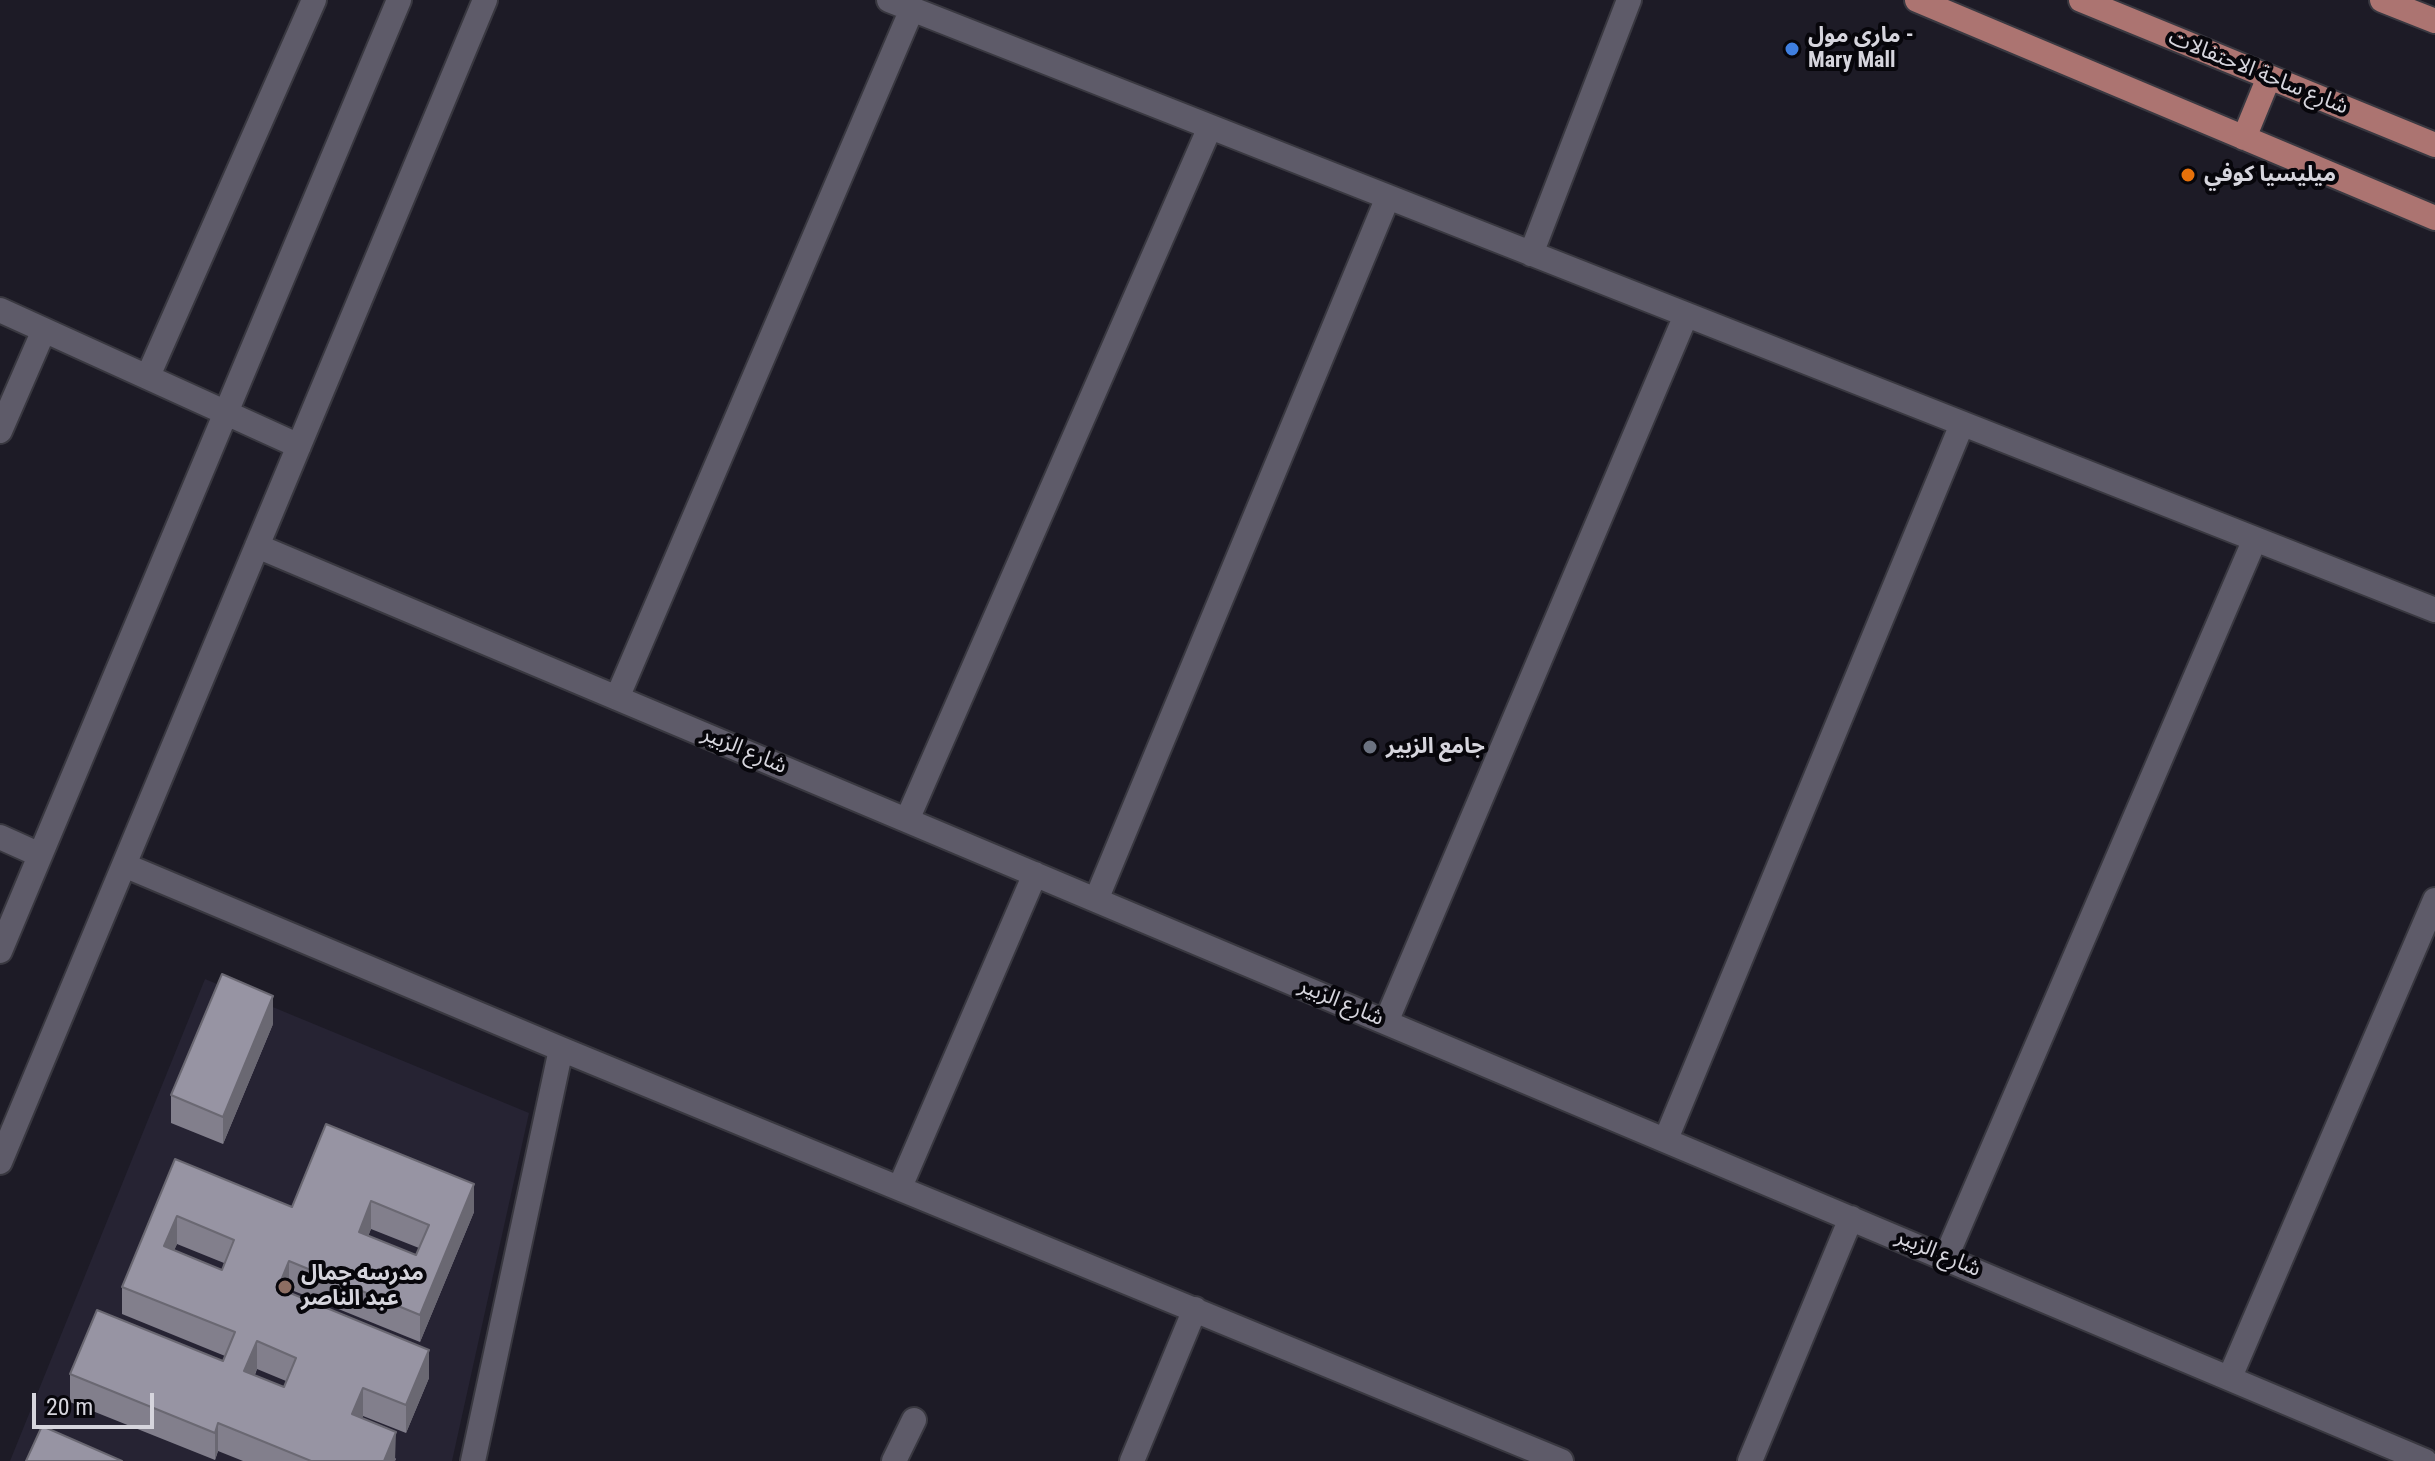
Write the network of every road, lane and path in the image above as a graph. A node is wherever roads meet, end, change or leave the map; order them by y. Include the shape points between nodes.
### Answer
1 (314, 0) edge
2 (399, 0) edge
3 (485, 0) edge
4 (889, 0) edge
5 (1629, 0) edge
6 (1917, 0) edge
7 (2081, 0) edge
8 (2382, 0) edge
9 (912, 9) junction
10 (2435, 21) edge
11 (2269, 77) junction
12 (1210, 127) junction
13 (2244, 138) junction
14 (2435, 145) edge
15 (1388, 197) junction
16 (2435, 218) edge
17 (1531, 254) junction
18 (0, 310) edge
19 (1686, 315) junction
20 (44, 330) junction
21 (148, 376) junction
22 (225, 413) junction
23 (1962, 424) junction
24 (0, 431) edge
25 (299, 446) junction
26 (2255, 539) junction
27 (257, 546) junction
28 (2435, 610) edge
29 (617, 698) junction
30 (907, 820) junction
31 (0, 837) edge
32 (40, 855) junction
33 (124, 865) junction
34 (1035, 874) junction
35 (1096, 900) junction
36 (2435, 900) edge
37 (0, 951) edge
38 (1386, 1022) junction
39 (561, 1049) junction
40 (1666, 1139) junction
41 (0, 1162) edge
42 (900, 1187) junction
43 (1851, 1218) junction
44 (1946, 1257) junction
45 (1195, 1309) junction
46 (2230, 1377) junction
47 (914, 1420) dead end
48 (473, 1461) edge
49 (894, 1461) edge
50 (1132, 1461) edge
51 (1561, 1461) edge
52 (1750, 1461) edge
53 (2425, 1461) edge

1 - 21 street
2 - 22 street
3 - 25 street
4 - 9 street
5 - 17 street
6 - 13 main road
7 - 11 main road, شارع ساحة الاحتفالات
8 - 10 main road
9 - 12 street
9 - 29 street
11 - 13 main road
11 - 14 main road, شارع ساحة الاحتفالات
12 - 15 street
12 - 30 street
13 - 16 main road
15 - 17 street
15 - 35 street
17 - 19 street
18 - 20 street
19 - 23 street
19 - 38 street
20 - 21 street
20 - 24 street
21 - 22 street
22 - 25 street
22 - 32 street
23 - 26 street
23 - 40 street
25 - 27 street
26 - 28 street
26 - 44 street
27 - 29 street, شارع الزبير
27 - 33 street
29 - 30 street, شارع الزبير
30 - 34 street, شارع الزبير
31 - 32 street
32 - 37 street
33 - 39 street
33 - 41 street
34 - 35 street, شارع الزبير
34 - 42 street
35 - 38 street, شارع الزبير
36 - 46 street
38 - 40 street, شارع الزبير
39 - 42 street
39 - 48 street
40 - 43 street, شارع الزبير
42 - 45 street
43 - 44 street, شارع الزبير
43 - 52 street
44 - 46 street, شارع الزبير
45 - 50 street
45 - 51 street
46 - 53 street, شارع الزبير
47 - 49 street

